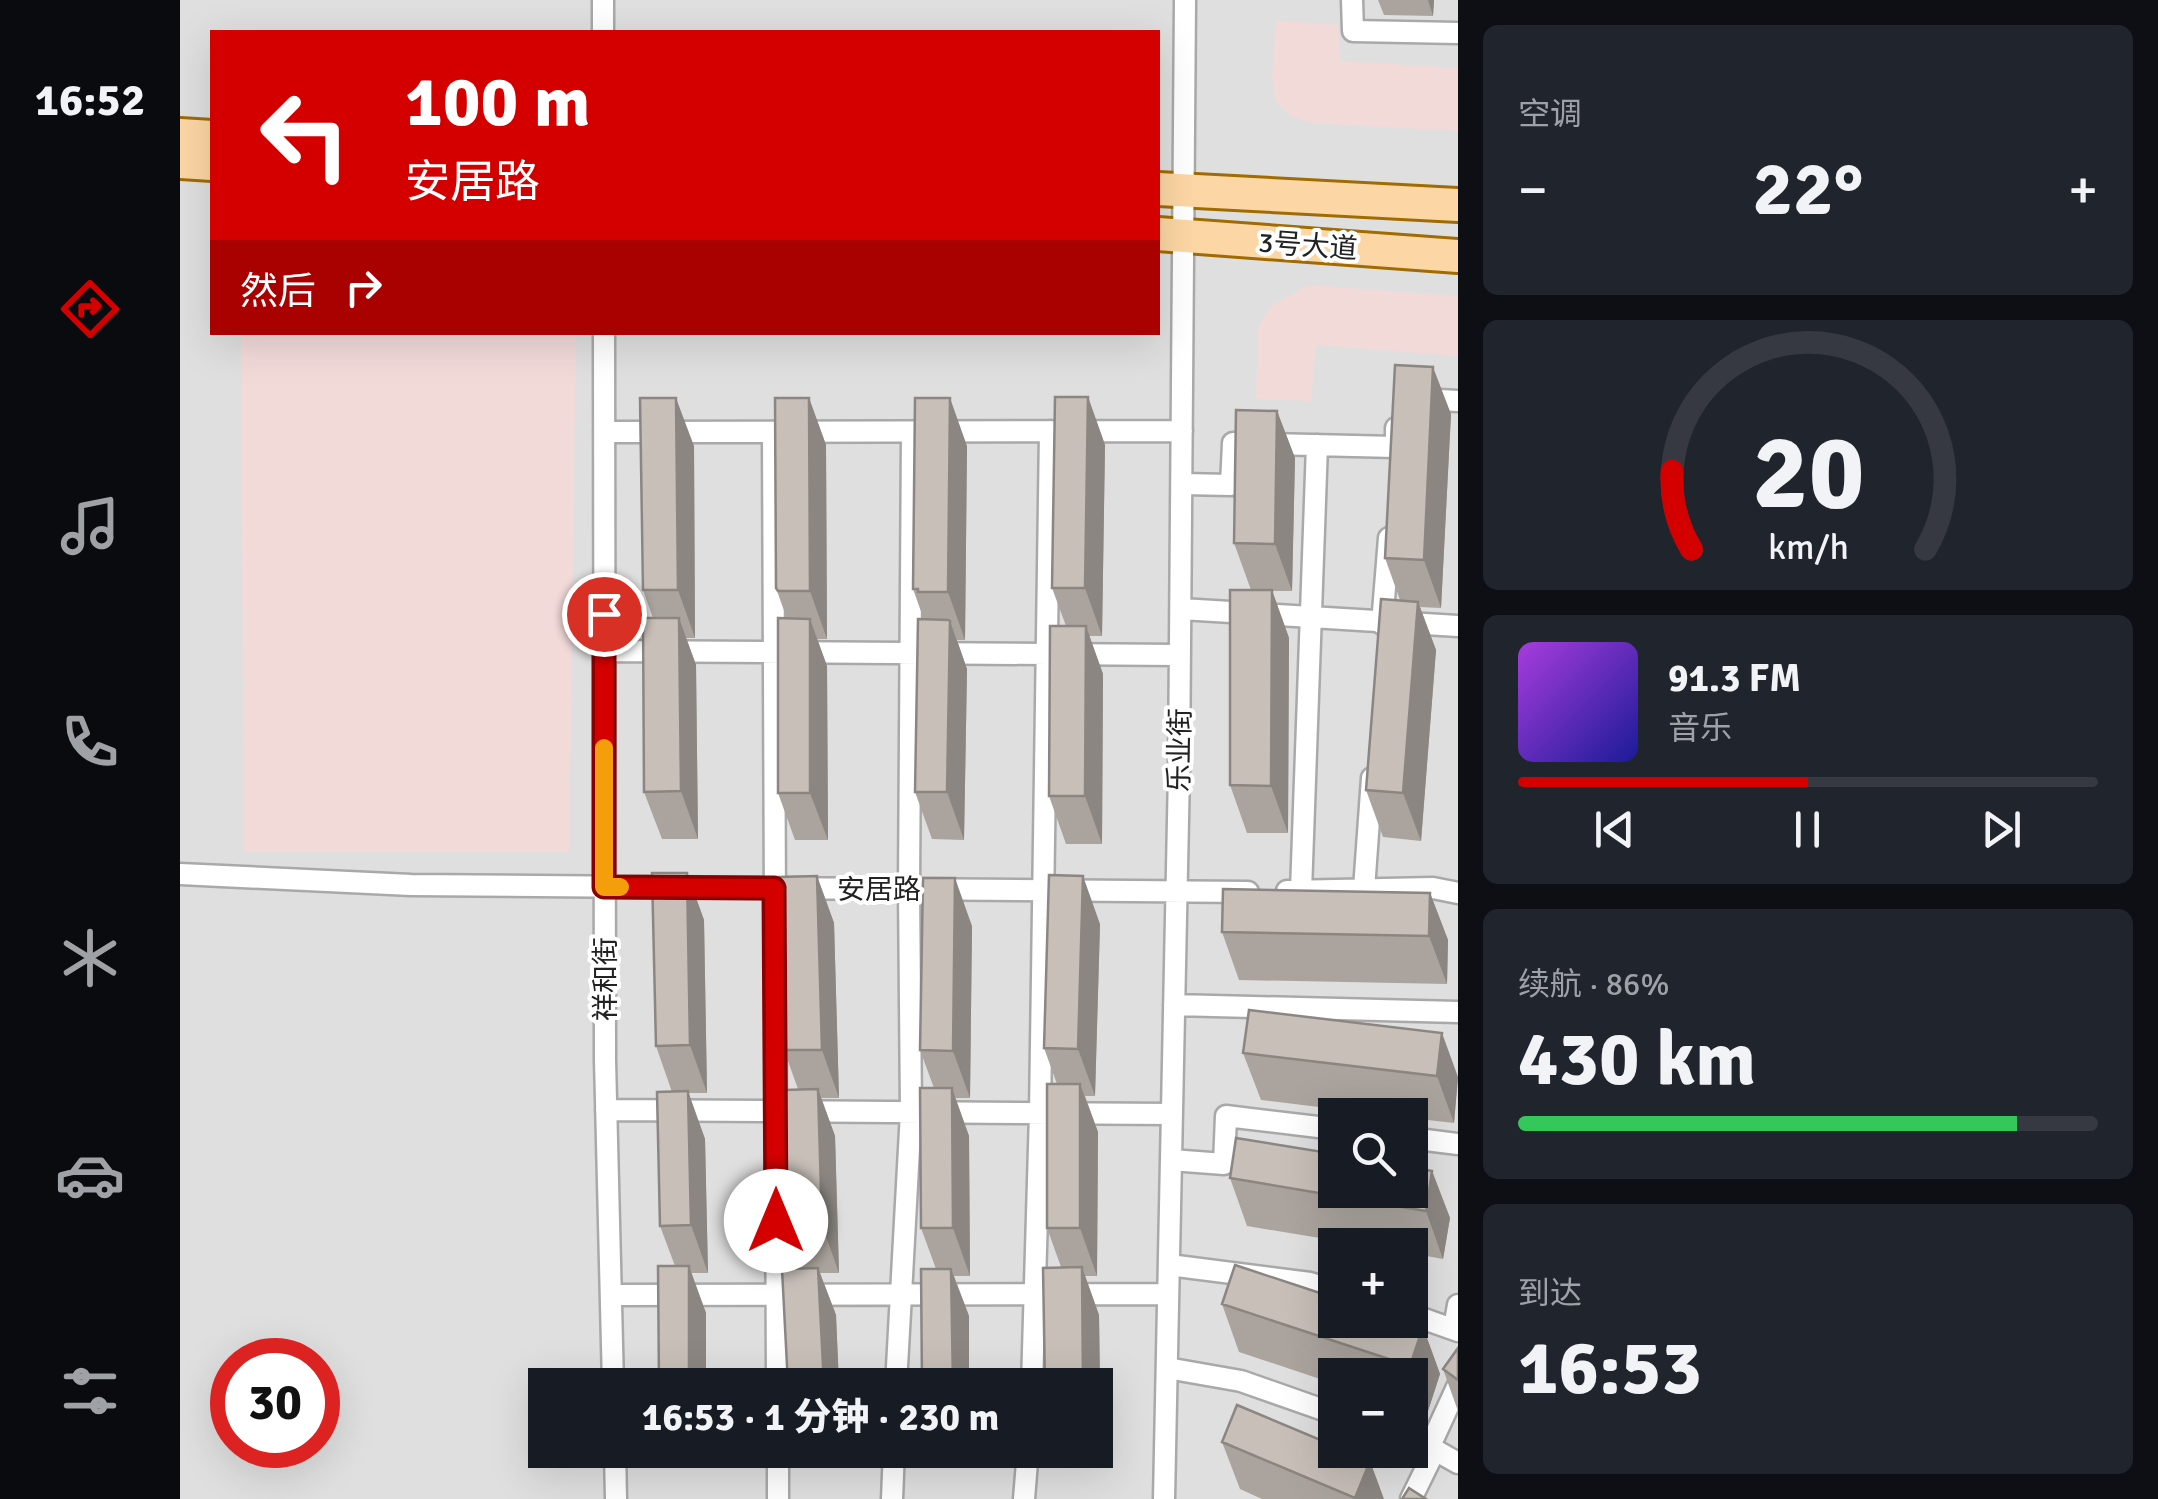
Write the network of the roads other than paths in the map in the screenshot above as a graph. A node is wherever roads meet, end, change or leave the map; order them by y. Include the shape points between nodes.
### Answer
1 (603, 0) edge
2 (1185, 0) edge
3 (1352, 0) edge
4 (603, 30) edge
5 (1458, 33) edge
6 (180, 135) edge
7 (210, 137) edge
8 (180, 162) edge
9 (210, 164) edge
10 (1170, 189) edge
11 (1458, 205) edge
12 (1170, 235) edge
13 (1458, 256) edge
14 (604, 335) edge
15 (1458, 401) edge
16 (1182, 431) junction
17 (604, 432) junction
18 (773, 432) junction
19 (912, 432) junction
20 (1050, 432) junction
21 (1316, 445) junction
22 (1182, 484) junction
23 (1390, 524) edge
24 (1180, 608) junction
25 (1311, 617) junction
26 (1458, 626) edge
27 (1382, 631) junction
28 (604, 651) junction
29 (774, 652) junction
30 (910, 653) junction
31 (1047, 654) junction
32 (1180, 655) junction
33 (1373, 756) edge
34 (180, 874) edge
35 (604, 887) junction
36 (774, 888) junction
37 (909, 889) junction
38 (1364, 889) junction
39 (1044, 890) junction
40 (1302, 890) junction
41 (1176, 892) junction
42 (1458, 892) edge
43 (1174, 1005) junction
44 (1458, 1012) edge
45 (606, 1110) junction
46 (776, 1111) junction
47 (911, 1112) junction
48 (1040, 1113) junction
49 (1172, 1114) junction
50 (1318, 1127) edge
51 (1428, 1140) edge
52 (1458, 1144) edge
53 (1171, 1160) junction
54 (1169, 1265) junction
55 (1318, 1285) edge
56 (611, 1294) junction
57 (776, 1294) junction
58 (900, 1294) junction
59 (1036, 1294) junction
60 (1168, 1294) junction
61 (1458, 1306) edge
62 (1428, 1320) edge
63 (1456, 1330) edge
64 (613, 1368) edge
65 (777, 1368) edge
66 (897, 1368) edge
67 (1033, 1368) edge
68 (1167, 1368) junction
69 (1458, 1385) edge
70 (1318, 1408) edge
71 (1428, 1440) edge
72 (1428, 1448) edge
73 (1458, 1464) edge
74 (615, 1468) edge
75 (778, 1468) edge
76 (893, 1468) edge
77 (1027, 1468) edge
78 (1419, 1468) edge
79 (616, 1499) edge
80 (778, 1499) edge
81 (892, 1499) edge
82 (1024, 1499) edge
83 (1164, 1499) edge
84 (1411, 1499) edge

1 - 4 street
2 - 10 street, 乐业街
3 - 5 street via 1353,31
6 - 7 main road
8 - 9 main road
10 - 11 main road, 3号大道
10 - 12 street, 乐业街
12 - 13 main road, 3号大道
12 - 16 street, 乐业街
14 - 17 street, 祥和街
15 - 21 street via 1397,406 1395,456
16 - 20 street
16 - 22 street, 乐业街
17 - 18 street
17 - 28 street, 祥和街
18 - 19 street
18 - 29 street
19 - 20 street
19 - 30 street
20 - 31 street
21 - 22 street via 1233,443 1232,485
21 - 25 street
22 - 24 street, 乐业街
23 - 27 street
24 - 25 street
24 - 32 street, 乐业街
25 - 27 street
25 - 40 street
26 - 27 street
28 - 29 street
28 - 35 street, 祥和街
29 - 30 street
29 - 36 street
30 - 31 street
30 - 37 street
31 - 32 street
31 - 39 street
32 - 41 street, 乐业街
33 - 38 street
34 - 35 street, 安居路
35 - 36 street, 安居路
35 - 45 street, 祥和街
36 - 37 street, 安居路
36 - 46 street
37 - 39 street, 安居路
37 - 47 street
38 - 40 street, 安居路
38 - 42 street, 安居路
39 - 41 street, 安居路
39 - 48 street
40 - 41 street, 安居路
41 - 43 street, 乐业街
43 - 44 street
43 - 49 street, 乐业街
45 - 46 street
45 - 56 street, 祥和街
46 - 47 street
46 - 57 street
47 - 48 street
47 - 58 street
48 - 49 street
48 - 59 street
49 - 53 street, 乐业街
50 - 53 street via 1226,1116 1224,1164
51 - 52 street
53 - 54 street, 乐业街
54 - 55 street
54 - 60 street, 乐业街
56 - 57 street
56 - 64 street, 祥和街
57 - 58 street
57 - 65 street
58 - 59 street
58 - 66 street
59 - 60 street
59 - 67 street
60 - 68 street, 乐业街
61 - 63 street
62 - 63 street
68 - 70 street via 1241,1381
68 - 83 street, 乐业街
69 - 71 street
72 - 73 street
74 - 79 street
75 - 80 street
76 - 81 street
77 - 82 street
78 - 84 street

